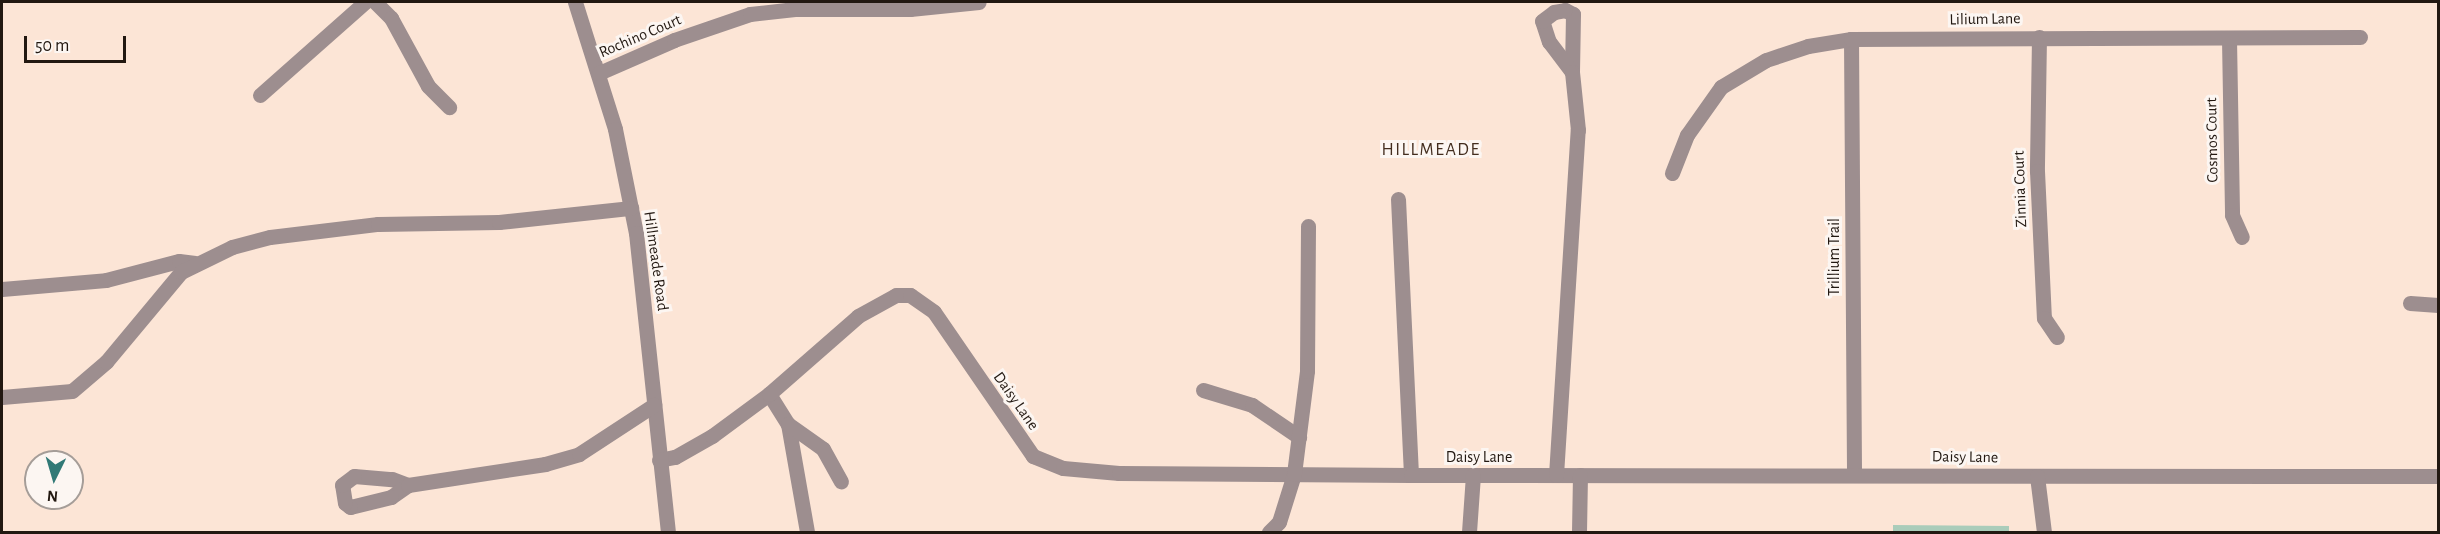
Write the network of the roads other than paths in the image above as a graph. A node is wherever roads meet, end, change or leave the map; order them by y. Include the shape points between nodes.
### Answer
1 (365, 2) edge
2 (375, 2) edge
3 (575, 2) edge
4 (979, 2) edge
5 (2039, 37) junction
6 (2360, 37) dead end
7 (1851, 39) junction
8 (2229, 39) junction
9 (1572, 72) dead end
10 (599, 73) junction
11 (261, 95) dead end
12 (449, 107) dead end
13 (1672, 173) dead end
14 (1398, 199) dead end
15 (631, 208) junction
16 (1308, 226) dead end
17 (2242, 237) dead end
18 (195, 263) junction
19 (2, 289) edge
20 (2410, 303) dead end
21 (2439, 305) edge
22 (2057, 337) dead end
23 (1203, 390) dead end
24 (769, 394) junction
25 (2, 397) edge
26 (654, 405) junction
27 (788, 424) junction
28 (1299, 437) junction
29 (659, 460) junction
30 (1294, 474) junction
31 (1854, 474) junction
32 (1411, 475) junction
33 (1473, 475) junction
34 (1556, 475) junction
35 (1580, 475) junction
36 (2037, 476) junction
37 (2439, 476) edge
38 (841, 481) dead end
39 (408, 485) dead end
40 (668, 532) edge
41 (807, 532) edge
42 (1269, 532) edge
43 (1469, 532) edge
44 (1579, 532) edge
45 (2044, 532) edge

1 - 11 street
2 - 12 street via 391,18 428,86
3 - 10 street, Hillmeade Road
4 - 10 street, Rochino Court via 910,9 795,9 750,14 674,40
5 - 7 street, Lilium Lane
5 - 8 street, Lilium Lane
5 - 22 street, Zinnia Court via 2037,171 2044,318
6 - 8 street, Lilium Lane
7 - 13 street, Lilium Lane via 1808,46 1766,60 1722,87 1687,135
7 - 31 street, Trillium Trail
8 - 17 street, Cosmos Court via 2232,215
9 - 34 street via 1578,130
10 - 15 street, Hillmeade Road
14 - 32 street
15 - 18 street via 499,222 378,224 281,236 232,247
15 - 26 street, Hillmeade Road
16 - 28 street via 1307,372
18 - 19 street via 179,261 106,280
18 - 25 street via 181,272 106,362 72,391
20 - 21 street
23 - 28 street via 1252,405
24 - 27 street
24 - 29 street, Daisy Lane via 690,450
24 - 30 street, Daisy Lane via 874,305 896,295 910,295 934,312 1033,456 1045,464 1102,472
26 - 29 street, Hillmeade Road
26 - 39 street via 579,454 545,464
27 - 38 street via 823,449
27 - 41 street
28 - 30 street
29 - 40 street, Hillmeade Road
30 - 32 street, Daisy Lane
30 - 42 street via 1279,522
31 - 35 street, Daisy Lane
31 - 36 street, Daisy Lane
32 - 33 street, Daisy Lane
33 - 34 street, Daisy Lane
33 - 43 street
34 - 35 street, Daisy Lane
35 - 44 street
36 - 37 street, Daisy Lane
36 - 45 street

